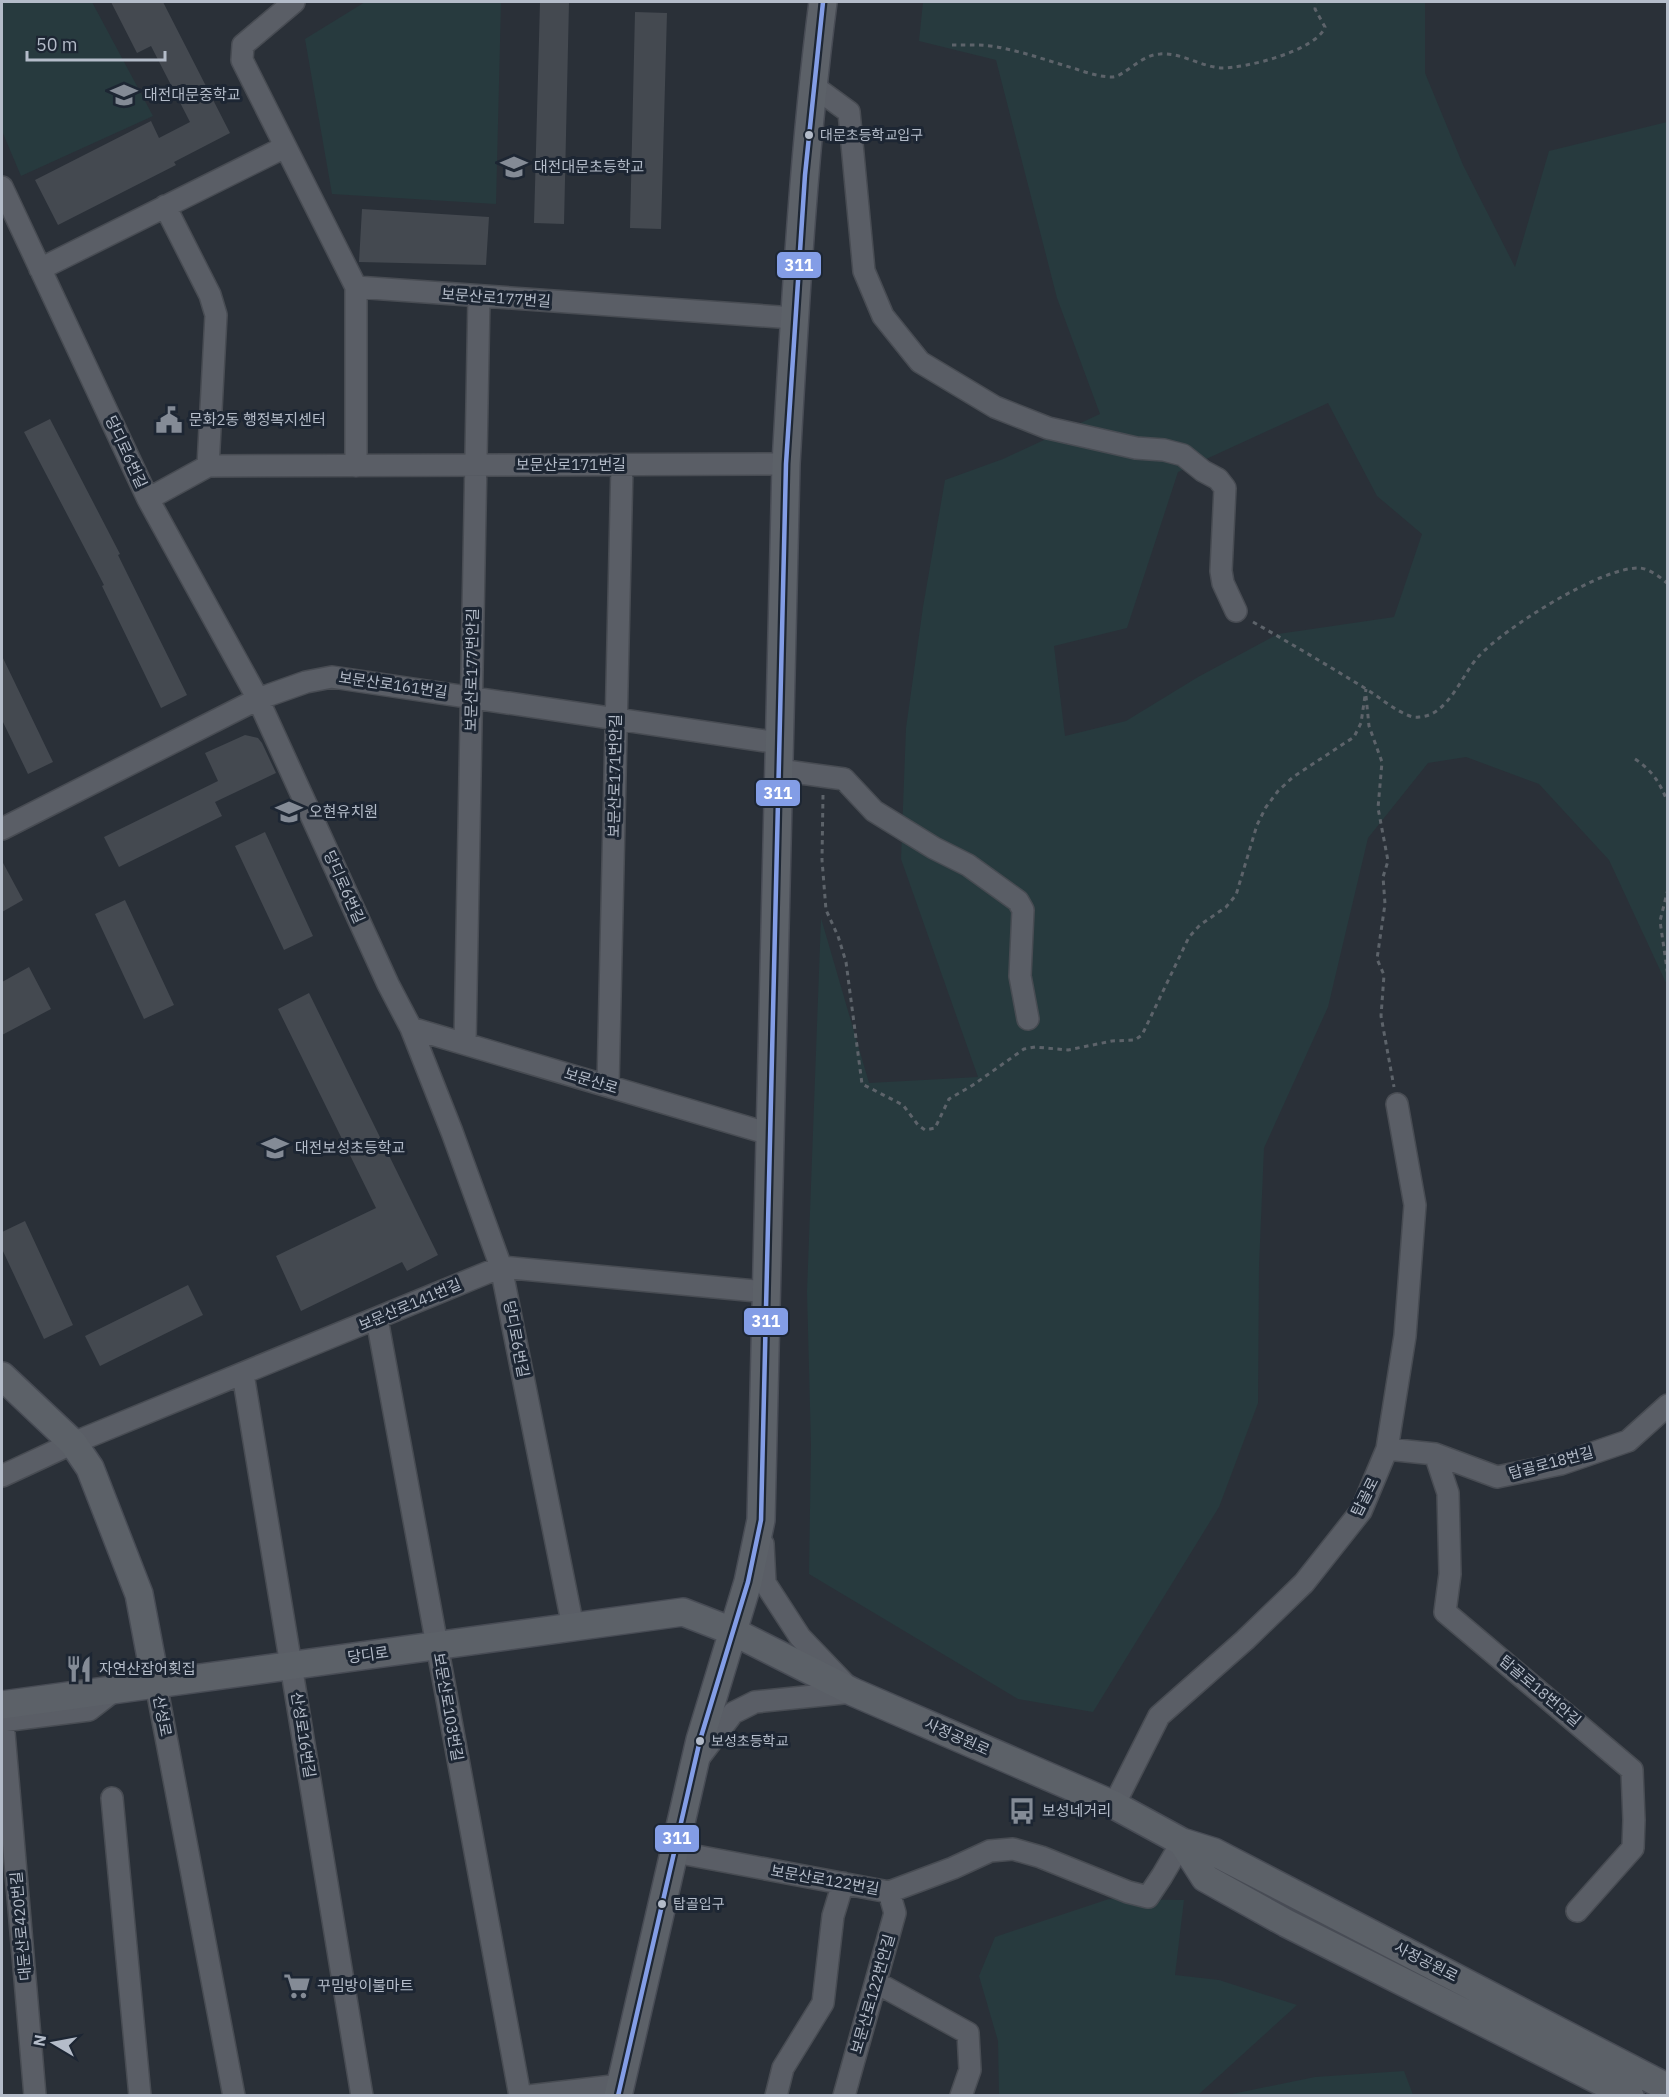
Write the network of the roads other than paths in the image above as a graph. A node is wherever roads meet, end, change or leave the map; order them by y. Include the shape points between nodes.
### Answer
1 (294, 2) edge
2 (823, 2) edge
3 (812, 85) junction
4 (285, 147) junction
5 (2, 187) edge
6 (165, 206) junction
7 (40, 269) junction
8 (356, 288) junction
9 (479, 297) junction
10 (794, 318) junction
11 (786, 464) junction
12 (476, 465) junction
13 (622, 465) junction
14 (208, 466) junction
15 (356, 466) junction
16 (148, 498) junction
17 (1236, 611) road end
18 (471, 696) junction
19 (258, 699) junction
20 (616, 717) junction
21 (779, 743) junction
22 (779, 770) junction
23 (2, 829) edge
24 (1028, 1019) dead end
25 (411, 1028) junction
26 (465, 1043) junction
27 (608, 1086) junction
28 (1397, 1104) road end
29 (770, 1134) junction
30 (501, 1267) junction
31 (766, 1292) junction
32 (377, 1319) junction
33 (243, 1374) junction
34 (2, 1376) edge
35 (1668, 1405) edge
36 (73, 1443) junction
37 (1387, 1449) junction
38 (1435, 1454) junction
39 (2, 1476) edge
40 (761, 1520) junction
41 (573, 1626) junction
42 (732, 1631) junction
43 (437, 1645) junction
44 (291, 1666) junction
45 (156, 1684) junction
46 (114, 1690) junction
47 (853, 1692) junction
48 (2, 1695) edge
49 (2, 1716) edge
50 (696, 1762) junction
51 (112, 1798) dead end
52 (1114, 1805) junction
53 (1182, 1842) junction
54 (675, 1852) junction
55 (843, 1883) junction
56 (889, 1892) junction
57 (1577, 1911) dead end
58 (877, 1983) junction
59 (1668, 2088) edge
60 (620, 2090) edge
61 (35, 2096) edge
62 (140, 2096) edge
63 (234, 2096) edge
64 (362, 2096) edge
65 (520, 2096) edge
66 (529, 2096) edge
67 (776, 2096) edge
68 (844, 2096) edge
69 (961, 2096) edge
70 (1630, 2096) edge

1 - 4 street via 243,45 242,60
2 - 3 main road
3 - 10 main road
3 - 17 street via 849,112 864,271 883,316 920,362 995,407 1048,428 1183,455 1218,479 1225,488 1221,571
4 - 6 street
4 - 8 street
5 - 7 street, 당디로6번길
6 - 7 street
6 - 14 street via 210,295 216,315
7 - 16 street, 당디로6번길
8 - 9 street, 보문산로177번길
8 - 15 street
9 - 10 street, 보문산로177번길
9 - 12 street, 보문산로177번안길
10 - 11 main road
11 - 13 street, 보문산로171번길
11 - 21 main road
12 - 13 street, 보문산로171번길
12 - 15 street, 보문산로171번길
12 - 18 street, 보문산로177번안길
13 - 20 street, 보문산로171번안길
14 - 15 street, 보문산로171번길
14 - 16 street, 보문산로171번길
16 - 19 street, 당디로6번길
18 - 19 street, 보문산로161번길 via 332,676
18 - 20 street, 보문산로161번길
18 - 26 street, 보문산로177번안길
19 - 23 street, 보문산로161번길
19 - 25 street, 당디로6번길
20 - 21 street, 보문산로161번길
20 - 27 street, 보문산로171번안길
21 - 22 main road
22 - 24 street via 844,779 874,811 968,865 1018,901 1023,910 1020,976
22 - 29 main road
25 - 26 street, 보문산로
25 - 30 street, 당디로6번길
26 - 27 street, 보문산로
27 - 29 street, 보문산로
28 - 37 street, 탑골로 via 1415,1205 1405,1336
29 - 31 main road
30 - 31 street, 보문산로141번길
30 - 32 street, 보문산로141번길
30 - 41 street, 당디로6번길
31 - 40 main road
32 - 33 street, 보문산로141번길
32 - 43 street, 보문산로103번길
33 - 36 street, 보문산로141번길
33 - 44 street, 산성로16번길
34 - 36 main road, 산성로
35 - 38 street, 탑골로18번길 via 1628,1441 1561,1464 1497,1478
36 - 39 street, 보문산로141번길
36 - 45 main road, 산성로 via 90,1468 138,1594
37 - 38 street, 탑골로18번길
37 - 52 street, 탑골로 via 1361,1511 1304,1583 1159,1716
38 - 57 street, 탑골로18번안길 via 1448,1493 1450,1574 1445,1612 1632,1770 1633,1848
40 - 42 main road via 748,1582
40 - 47 street via 765,1583 800,1637
41 - 42 main road, 당디로 via 683,1612
41 - 43 main road, 당디로
42 - 47 main road, 사정공원로
42 - 50 main road
43 - 44 main road, 당디로
43 - 65 street, 보문산로103번길
44 - 45 main road, 당디로
44 - 64 street, 산성로16번길
45 - 46 main road, 당디로
45 - 63 street, 산성로
46 - 48 street via 85,1685
46 - 49 main road, 당디로
47 - 50 street via 755,1702 733,1713
47 - 52 main road, 사정공원로
49 - 61 street, 대둔산로420번길
50 - 54 main road
51 - 62 street
52 - 53 main road, 사정공원로
53 - 56 street, 보문산로122번길 via 1148,1897 1013,1849 990,1851
53 - 59 main road, 사정공원로 via 1214,1852
53 - 70 main road, 사정공원로 via 1205,1878 1286,1923
54 - 55 street, 보문산로122번길
54 - 60 main road
55 - 56 street, 보문산로122번길
55 - 67 street via 833,1916 823,2003 783,2068
56 - 58 street, 보문산로122번안길 via 895,1913
58 - 68 street, 보문산로122번안길
58 - 69 street via 968,2033 970,2070
60 - 66 street

